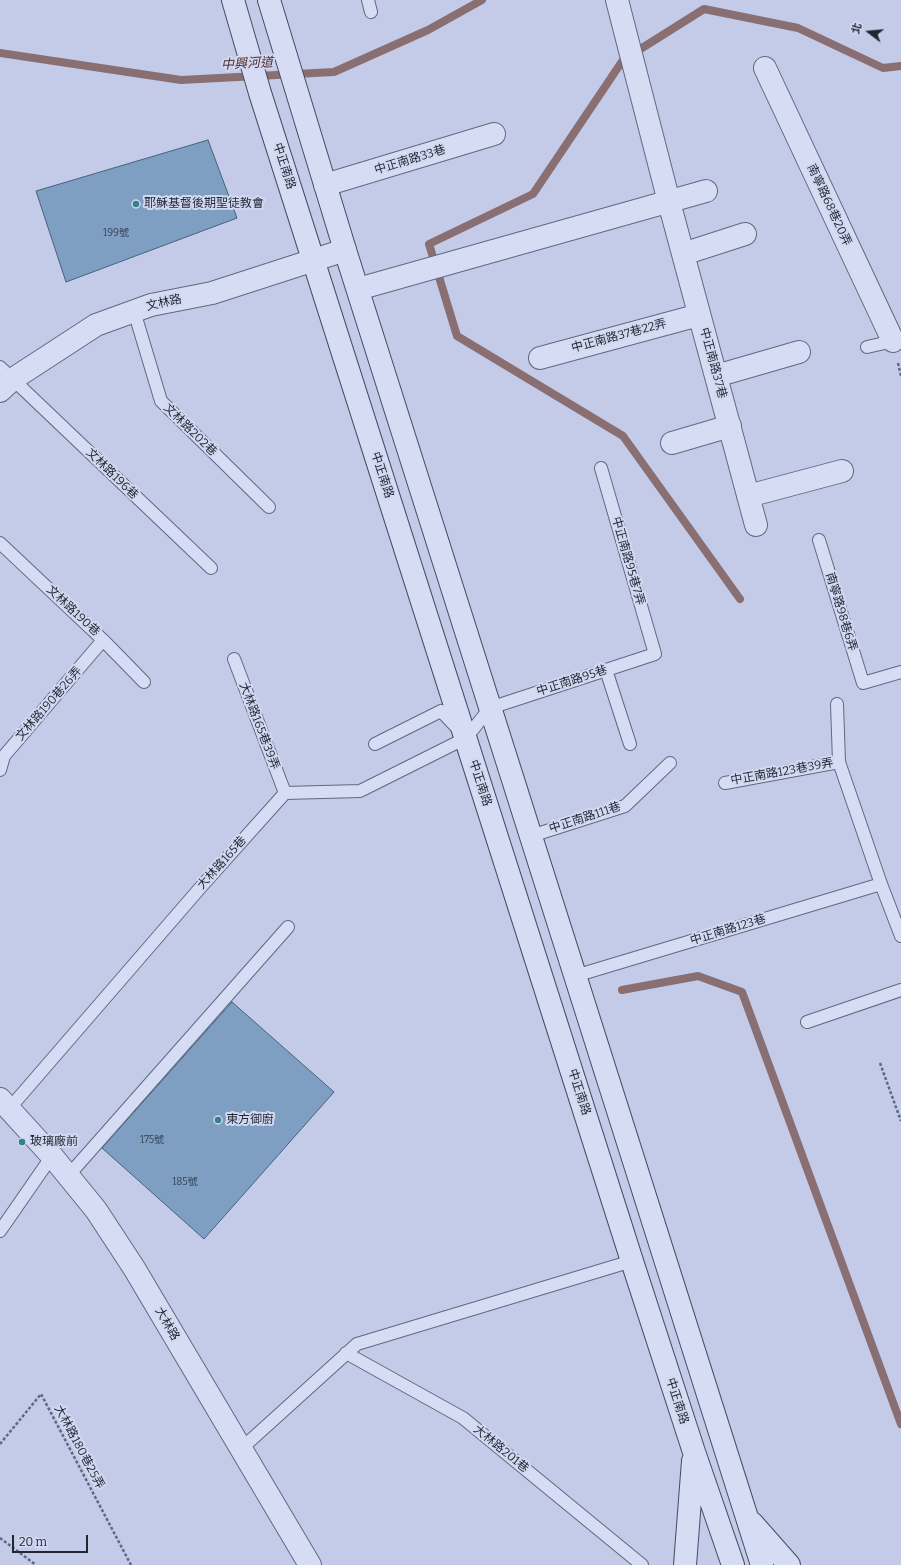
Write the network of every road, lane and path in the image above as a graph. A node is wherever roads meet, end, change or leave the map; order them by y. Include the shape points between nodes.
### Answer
1 (233, 0) edge
2 (269, 0) edge
3 (368, 0) edge
4 (617, 0) edge
5 (371, 12) dead end
6 (765, 68) dead end
7 (494, 134) dead end
8 (325, 185) junction
9 (706, 191) dead end
10 (669, 202) junction
11 (745, 234) dead end
12 (345, 250) junction
13 (683, 254) junction
14 (314, 260) junction
15 (358, 289) junction
16 (134, 311) junction
17 (699, 315) junction
18 (897, 340) edge
19 (867, 347) dead end
20 (799, 352) dead end
21 (540, 358) dead end
22 (716, 376) junction
23 (4, 379) edge
24 (730, 426) junction
25 (672, 442) dead end
26 (601, 468) dead end
27 (842, 471) dead end
28 (748, 496) junction
29 (269, 507) dead end
30 (756, 525) dead end
31 (819, 540) dead end
32 (0, 542) edge
33 (211, 568) dead end
34 (103, 640) junction
35 (655, 654) joint
36 (234, 660) dead end
37 (606, 670) junction
38 (901, 672) edge
39 (144, 682) dead end
40 (837, 704) dead end
41 (490, 708) junction
42 (466, 738) junction
43 (375, 744) dead end
44 (630, 744) dead end
45 (840, 762) junction
46 (670, 763) dead end
47 (0, 770) edge
48 (725, 783) dead end
49 (285, 793) junction
50 (531, 836) junction
51 (881, 884) junction
52 (288, 927) dead end
53 (901, 936) edge
54 (575, 976) junction
55 (901, 990) edge
56 (807, 1022) dead end
57 (880, 1063) dead end
58 (4, 1104) edge
59 (901, 1121) edge
60 (52, 1156) junction
61 (68, 1176) junction
62 (0, 1231) edge
63 (632, 1261) junction
64 (346, 1353) junction
65 (0, 1444) edge
66 (241, 1449) junction
67 (694, 1452) junction
68 (746, 1516) junction
69 (0, 1538) edge
70 (36, 1565) edge
71 (131, 1565) edge
72 (310, 1565) edge
73 (642, 1565) edge
74 (685, 1565) edge
75 (733, 1565) edge
76 (762, 1565) edge
77 (790, 1565) edge

1 - 14 street, 中正南路
2 - 8 street
3 - 5 lane
4 - 10 street, 中正南路37巷
6 - 18 street, 南寧路68巷20弄
7 - 8 street, 中正南路33巷
8 - 12 street
9 - 10 street
10 - 13 street, 中正南路37巷
10 - 15 street
11 - 13 street
12 - 14 street, 文林路
12 - 15 street
13 - 17 street, 中正南路37巷
14 - 16 street, 文林路 via 212,293 151,305
14 - 42 street, 中正南路
15 - 41 street
16 - 23 street, 文林路 via 96,325
16 - 29 lane, 文林路202巷 via 161,402
17 - 21 street, 中正南路37巷22弄
17 - 22 street, 中正南路37巷
18 - 19 lane
20 - 22 street
22 - 24 street, 中正南路37巷
23 - 33 lane, 文林路196巷
24 - 25 street
24 - 28 street, 中正南路37巷
26 - 35 lane, 中正南路95巷7弄
27 - 28 street
28 - 30 street, 中正南路37巷
31 - 38 lane, 南寧路98巷6弄 via 864,683
32 - 34 lane, 文林路190巷
34 - 39 lane, 文林路190巷
34 - 47 lane, 文林路190巷26弄 via 4,756
35 - 37 lane, 中正南路95巷
36 - 49 lane, 大林路165巷39弄
37 - 41 lane, 中正南路95巷
37 - 44 lane
40 - 45 lane
41 - 42 lane
41 - 50 street
42 - 43 lane via 441,711
42 - 49 lane via 360,791
42 - 63 street, 中正南路
45 - 48 lane, 中正南路123巷39弄
45 - 51 lane
46 - 50 lane, 中正南路111巷 via 625,806
49 - 58 lane, 大林路165巷
50 - 54 street
51 - 53 lane
51 - 54 lane, 中正南路123巷
52 - 61 lane
54 - 68 street
55 - 56 lane
57 - 59 path
58 - 60 street, 大林路
60 - 61 street, 大林路
60 - 62 lane
61 - 66 street, 大林路 via 96,1210 134,1268
63 - 64 lane via 357,1344
63 - 67 street, 中正南路
64 - 66 lane
64 - 73 lane, 大林路201巷 via 463,1418
65 - 71 path, 大林路180巷25弄 via 41,1394
66 - 72 street, 大林路
67 - 74 street
67 - 75 street, 中正南路
68 - 76 street
68 - 77 street
69 - 70 path

